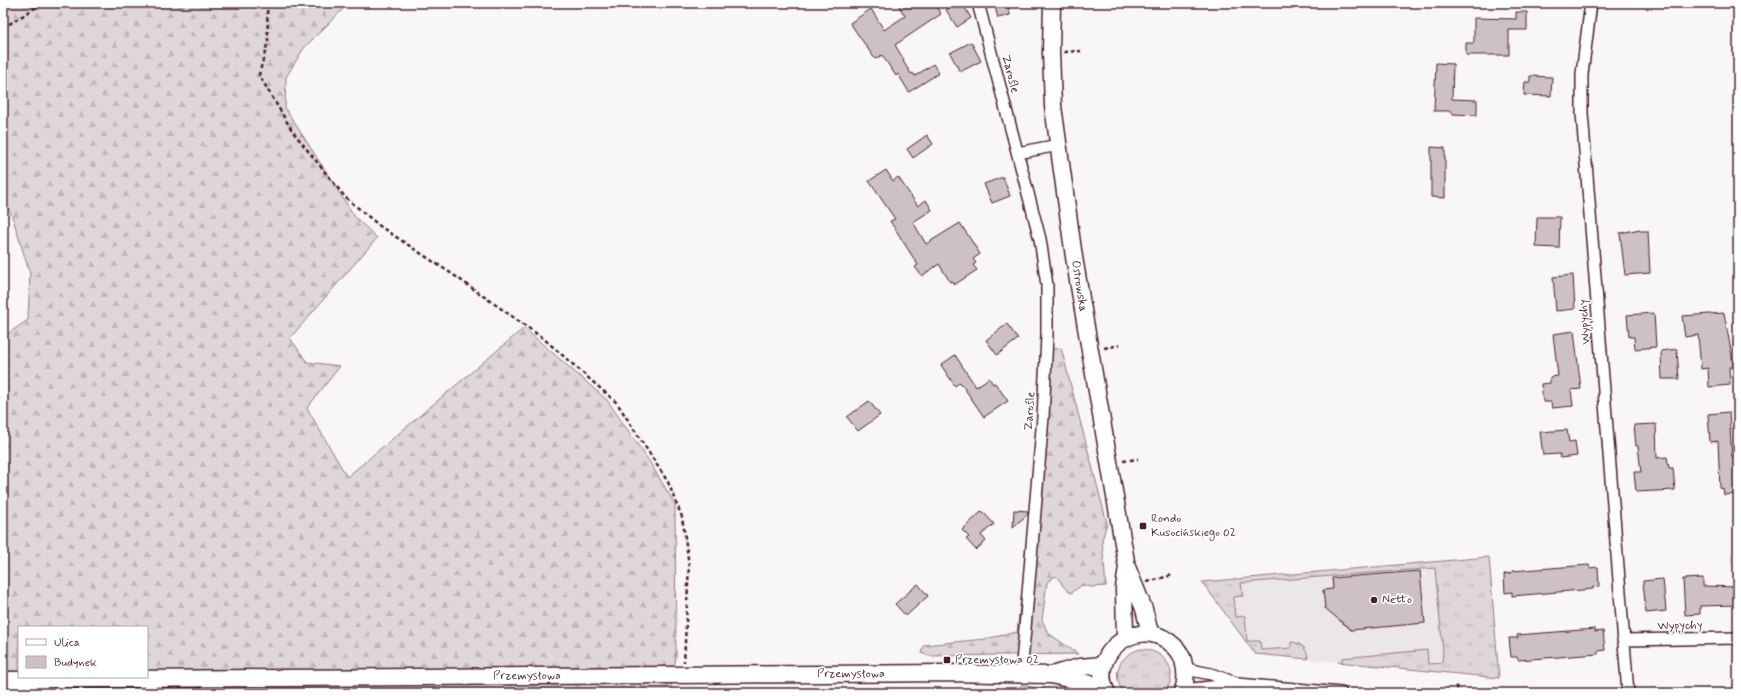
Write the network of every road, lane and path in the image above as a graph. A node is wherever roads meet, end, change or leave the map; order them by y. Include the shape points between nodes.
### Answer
1 (43, 3) edge
2 (267, 3) edge
3 (978, 3) edge
4 (1052, 3) edge
5 (1591, 3) edge
6 (3, 28) edge
7 (1058, 145) junction
8 (1018, 153) junction
9 (1126, 567) junction
10 (1173, 575) dead end
11 (1135, 585) junction
12 (1150, 633) junction
13 (1125, 638) junction
14 (1738, 638) edge
15 (1623, 640) junction
16 (1104, 665) junction
17 (1186, 669) junction
18 (1021, 674) junction
19 (683, 675) junction
20 (1050, 675) junction
21 (3, 680) edge
22 (1238, 684) junction
23 (1455, 686) dead end
24 (1106, 690) edge
25 (1182, 692) edge
26 (1341, 693) edge
27 (1462, 693) edge
28 (1628, 693) edge

1 - 6 path
2 - 19 path via 268,41 259,75 293,132 345,197 381,227 544,339 606,393 617,403 668,482 682,517 689,566
3 - 8 street, Zarośle
4 - 7 street, Ostrowska via 1052,106
5 - 15 street, Wypychy via 1582,74 1582,113
7 - 8 street
7 - 9 street, Ostrowska via 1074,257
8 - 18 street, Zarośle via 1040,238 1047,285 1042,417
9 - 11 street, Ostrowska
9 - 13 street, Ostrowska
10 - 11 path
11 - 12 street, Ostrowska
12 - 13 street
12 - 17 street via 1163,637 1174,645 1182,656
13 - 16 street via 1111,649
14 - 15 street, Wypychy
15 - 28 street, Wypychy
16 - 20 street, Przemysłowa via 1078,667
16 - 24 street via 1102,676
17 - 22 street via 1211,674
17 - 25 street
18 - 19 street, Przemysłowa
18 - 20 street, Przemysłowa
19 - 21 street, Przemysłowa
20 - 24 street, Przemysłowa
22 - 25 street
22 - 26 street
23 - 27 path

